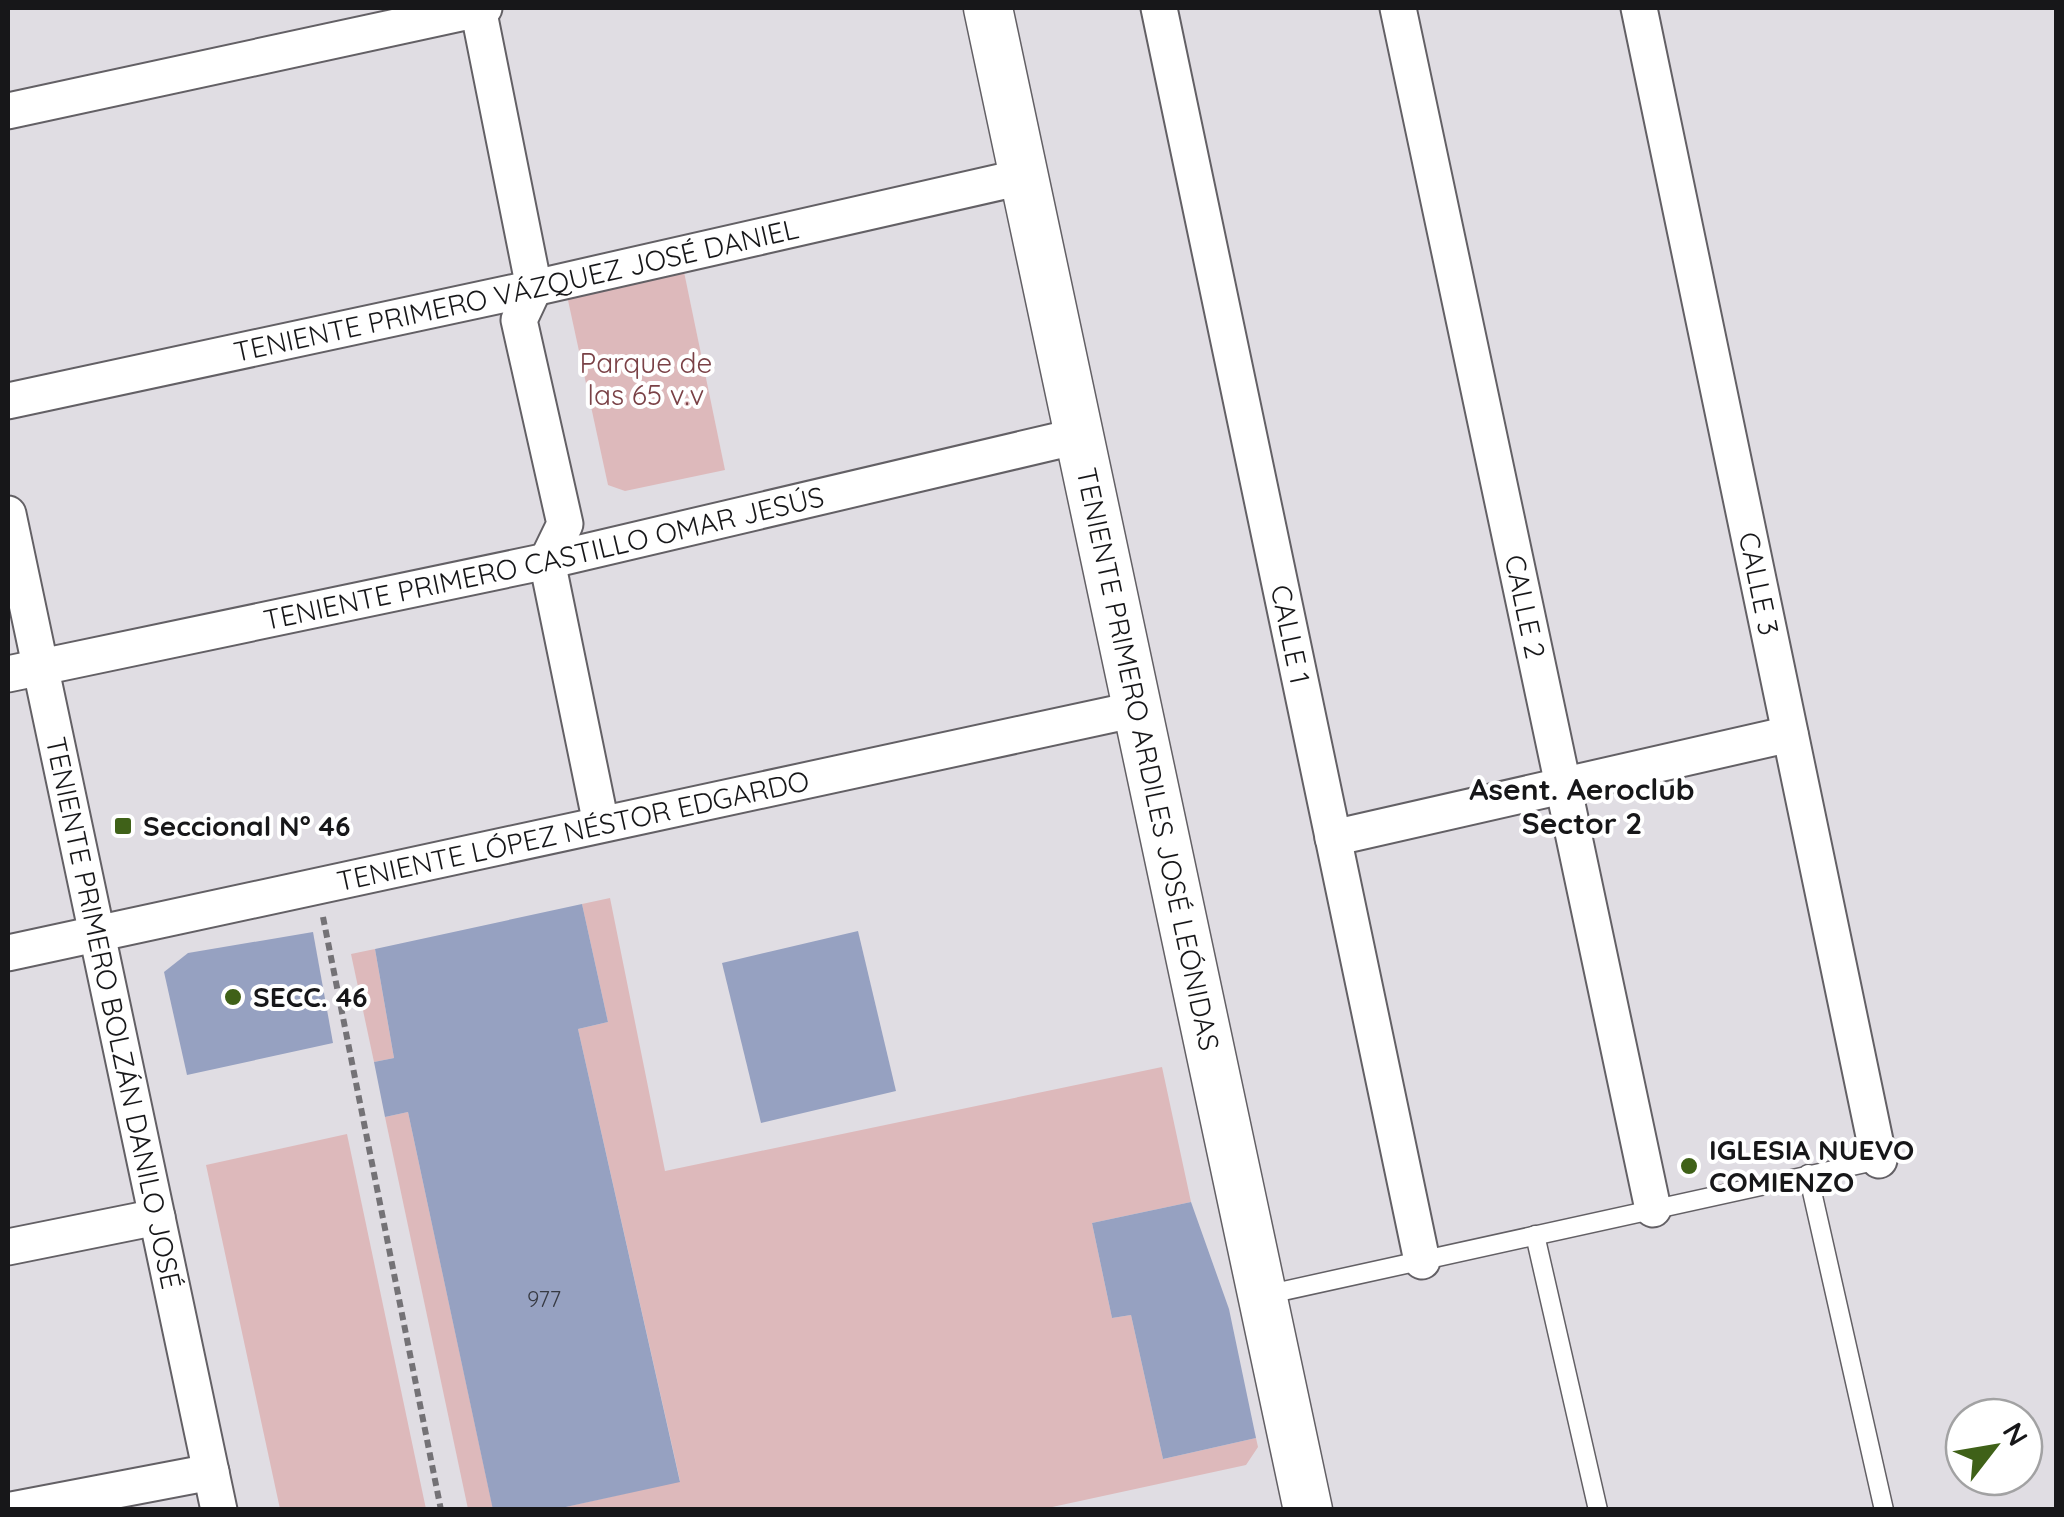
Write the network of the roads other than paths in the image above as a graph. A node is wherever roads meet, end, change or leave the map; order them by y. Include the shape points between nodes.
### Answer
1 (480, 8) edge
2 (990, 8) edge
3 (1159, 8) edge
4 (1398, 8) edge
5 (1639, 8) edge
6 (8, 111) edge
7 (1022, 177) junction
8 (534, 288) junction
9 (8, 402) edge
10 (1078, 436) junction
11 (8, 514) edge
12 (547, 562) junction
13 (24, 671) edge
14 (1137, 709) junction
15 (1790, 734) junction
16 (1563, 786) junction
17 (601, 824) junction
18 (1333, 838) junction
19 (98, 934) junction
20 (8, 952) edge
21 (1878, 1160) joint
22 (1808, 1174) junction
23 (1653, 1209) junction
24 (157, 1217) junction
25 (1535, 1235) junction
26 (8, 1247) edge
27 (1422, 1261) junction
28 (1260, 1296) junction
29 (210, 1472) junction
30 (1297, 1508) edge
31 (12, 1510) edge
32 (220, 1510) edge
33 (1598, 1510) edge
34 (1884, 1510) edge

1 - 6 street
1 - 8 street
2 - 7 street, TENIENTE PRIMERO ARDILES JOSÉ LEÓNIDAS
3 - 18 street, CALLE 1
4 - 16 street, CALLE 2
5 - 15 street, CALLE 3
7 - 8 street, TENIENTE PRIMERO VÁZQUEZ JOSÉ DANIEL
7 - 10 street, TENIENTE PRIMERO ARDILES JOSÉ LEÓNIDAS
8 - 9 street, TENIENTE PRIMERO VÁZQUEZ JOSÉ DANIEL
8 - 12 street via 518,320 565,524
10 - 12 street, TENIENTE PRIMERO CASTILLO OMAR JESÚS
10 - 14 street, TENIENTE PRIMERO ARDILES JOSÉ LEÓNIDAS
11 - 13 street, TENIENTE PRIMERO BOLZÁN DANILO JOSÉ
12 - 13 street, TENIENTE PRIMERO CASTILLO OMAR JESÚS
12 - 17 street
13 - 19 street, TENIENTE PRIMERO BOLZÁN DANILO JOSÉ
14 - 17 street, TENIENTE LÓPEZ NÉSTOR EDGARDO
14 - 28 street, TENIENTE PRIMERO ARDILES JOSÉ LEÓNIDAS
15 - 16 street
15 - 21 street, CALLE 3
16 - 18 street
16 - 23 street, CALLE 2
17 - 19 street, TENIENTE LÓPEZ NÉSTOR EDGARDO
18 - 27 street, CALLE 1
19 - 20 street, TENIENTE LÓPEZ NÉSTOR EDGARDO
19 - 24 street, TENIENTE PRIMERO BOLZÁN DANILO JOSÉ
21 - 22 lane
22 - 23 lane
22 - 34 lane
23 - 25 lane
24 - 26 street
24 - 29 street, TENIENTE PRIMERO BOLZÁN DANILO JOSÉ
25 - 27 lane
25 - 33 lane
27 - 28 lane
28 - 30 street, TENIENTE PRIMERO ARDILES JOSÉ LEÓNIDAS
29 - 31 street
29 - 32 street, TENIENTE PRIMERO BOLZÁN DANILO JOSÉ

